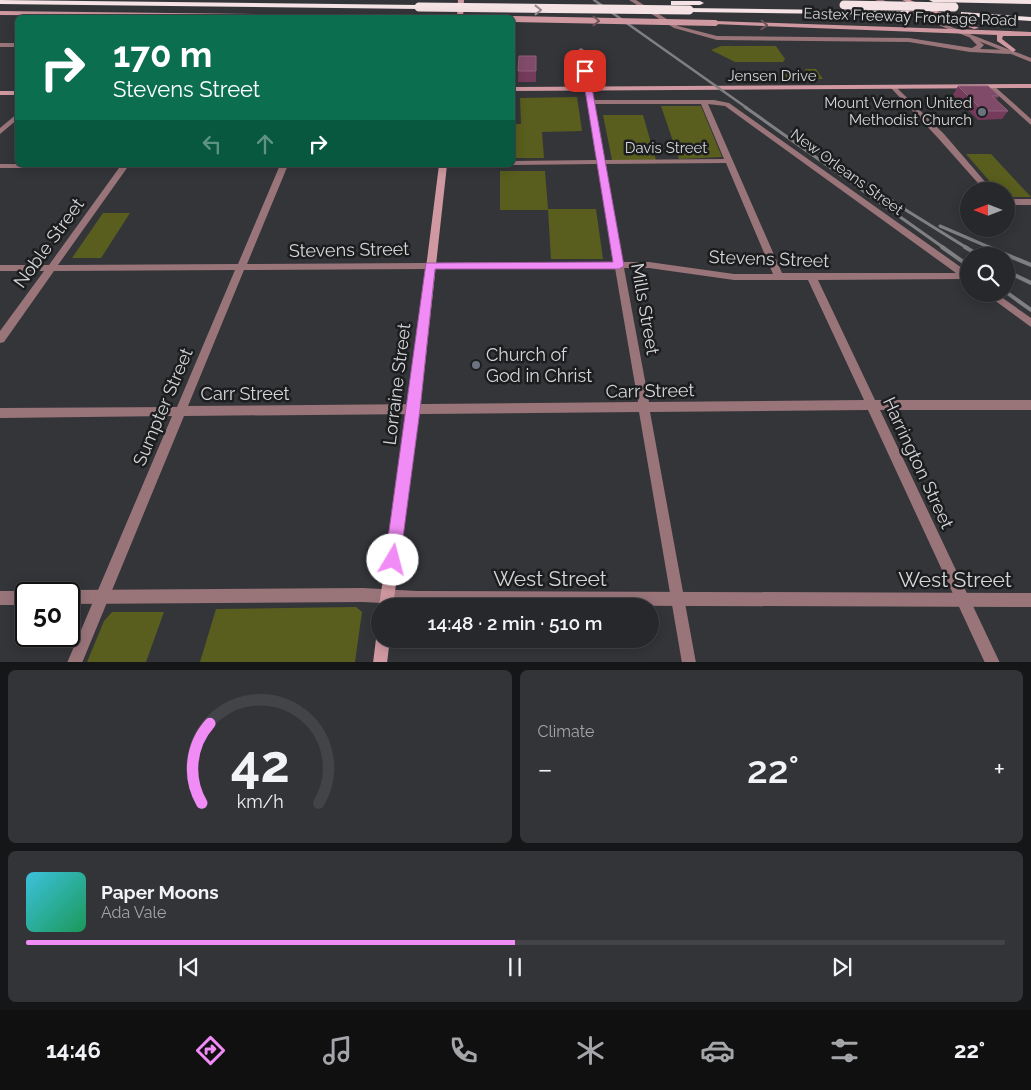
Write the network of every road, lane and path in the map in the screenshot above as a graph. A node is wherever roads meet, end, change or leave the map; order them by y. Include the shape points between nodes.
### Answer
1 (397, 0) edge
2 (461, 0) edge
3 (632, 0) edge
4 (878, 0) edge
5 (889, 0) edge
6 (905, 0) edge
7 (934, 0) edge
8 (0, 2) edge
9 (1031, 2) edge
10 (282, 4) junction
11 (420, 4) edge
12 (0, 9) edge
13 (1031, 9) edge
14 (0, 13) edge
15 (80, 15) edge
16 (460, 15) edge
17 (1031, 17) edge
18 (515, 19) edge
19 (952, 30) junction
20 (966, 30) junction
21 (996, 32) junction
22 (1014, 33) junction
23 (1031, 34) edge
24 (973, 38) junction
25 (0, 45) edge
26 (15, 45) edge
27 (581, 50) dead end
28 (969, 50) junction
29 (1011, 51) junction
30 (1031, 59) edge
31 (991, 86) junction
32 (1031, 86) edge
33 (893, 87) junction
34 (515, 90) edge
35 (588, 90) junction
36 (0, 93) edge
37 (15, 93) edge
38 (590, 102) junction
39 (704, 102) junction
40 (15, 118) edge
41 (1031, 123) edge
42 (0, 132) edge
43 (730, 161) junction
44 (601, 162) junction
45 (515, 163) edge
46 (0, 166) edge
47 (15, 166) edge
48 (124, 167) edge
49 (283, 167) edge
50 (443, 167) edge
51 (981, 182) edge
52 (1015, 202) edge
53 (1031, 202) edge
54 (430, 265) junction
55 (619, 266) junction
56 (0, 268) edge
57 (241, 268) junction
58 (51, 269) junction
59 (960, 271) edge
60 (960, 277) edge
61 (779, 278) junction
62 (812, 278) junction
63 (1002, 302) edge
64 (1031, 324) edge
65 (0, 340) edge
66 (872, 405) junction
67 (1031, 405) edge
68 (645, 408) junction
69 (414, 410) junction
70 (180, 412) junction
71 (0, 413) edge
72 (80, 597) edge
73 (102, 597) junction
74 (0, 598) edge
75 (15, 598) edge
76 (373, 598) edge
77 (388, 598) edge
78 (659, 599) edge
79 (678, 599) junction
80 (964, 600) junction
81 (1031, 600) edge
82 (382, 648) edge
83 (74, 662) edge
84 (380, 662) edge
85 (689, 662) edge
86 (994, 662) edge

1 - 11 highway
2 - 16 main road
3 - 28 street, Eastex Freeway Frontage Road via 676,28 717,38 909,40
4 - 19 street
5 - 20 street
6 - 21 main road via 974,28
7 - 9 highway
8 - 10 highway
10 - 11 highway
10 - 12 highway via 252,10
11 - 13 highway, bridge via 674,3
11 -> 17 highway, bridge
14 - 15 main road
18 -> 19 main road, Eastex Freeway Frontage Road, bridge
19 - 20 main road, Eastex Freeway Frontage Road
19 - 24 street
20 - 21 main road, Eastex Freeway Frontage Road
20 - 29 street
21 - 22 main road, Eastex Freeway Frontage Road
22 - 23 main road, Eastex Freeway Frontage Road
22 - 29 main road via 1000,37
24 - 28 street, Eastex Freeway Frontage Road via 981,45
24 - 29 street
25 - 26 street
27 - 35 street, Mills Street
28 - 29 street, Eastex Freeway Frontage Road
29 - 30 street
31 - 32 main road, Jensen Drive
31 - 33 main road, Jensen Drive
31 - 41 street
33 - 35 main road, Jensen Drive
33 - 51 street
34 - 35 main road, Jensen Drive
35 - 38 street, Mills Street
36 - 37 main road
38 - 39 street
38 - 44 street, Mills Street
39 - 43 street
39 - 59 street, New Orleans Street via 727,104
40 - 42 street
43 - 44 street, Davis Street
43 - 61 street
44 - 45 street, Davis Street
44 - 55 street, Mills Street
46 - 47 street
48 - 58 street, Noble Street
49 - 57 street, Sumpter Street
50 - 54 main road, Lorraine Street
52 - 53 street
54 - 55 street, Stevens Street
54 - 57 street, Stevens Street
54 - 69 main road, Lorraine Street
55 - 61 street, Stevens Street via 664,266 708,275
55 - 68 street, Mills Street
56 - 58 street, Stevens Street
57 - 58 street, Stevens Street
57 - 70 street, Sumpter Street
58 - 65 street, Noble Street
60 - 62 street, Stevens Street
61 - 62 street, Stevens Street
62 - 66 street, Harrington Street
63 - 64 street
66 - 67 street, Carr Street
66 - 68 street, Carr Street
66 - 80 street, Harrington Street
68 - 69 street, Carr Street
68 - 79 street, Mills Street
69 - 70 street, Carr Street
69 - 77 main road, Lorraine Street
70 - 71 street, Carr Street
70 - 73 street, Sumpter Street
72 - 73 street, West Street
73 - 76 street, West Street via 363,595
73 - 83 street, Sumpter Street
74 - 75 street
78 - 79 street, West Street
79 - 80 street, West Street
79 - 85 street, Mills Street
80 - 81 street, West Street
80 - 86 street, Harrington Street
82 - 84 main road

